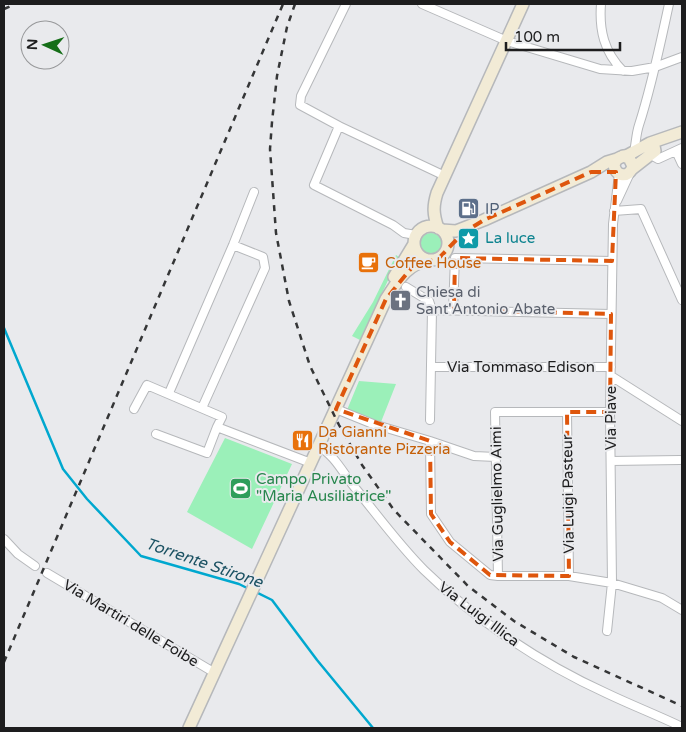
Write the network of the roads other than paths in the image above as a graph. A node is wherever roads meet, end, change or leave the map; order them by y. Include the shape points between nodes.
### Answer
1 (346, 4) edge
2 (422, 4) edge
3 (523, 4) edge
4 (600, 4) edge
5 (668, 4) edge
6 (507, 41) junction
7 (682, 57) edge
8 (655, 67) junction
9 (623, 72) junction
10 (643, 117) junction
11 (340, 126) junction
12 (682, 132) edge
13 (652, 150) junction
14 (679, 150) edge
15 (625, 156) junction
16 (682, 164) edge
17 (591, 172) junction
18 (624, 172) junction
19 (445, 176) junction
20 (254, 192) dead end
21 (437, 193) junction
22 (615, 208) junction
23 (484, 220) junction
24 (440, 229) junction
25 (416, 237) junction
26 (233, 244) junction
27 (447, 248) junction
28 (429, 260) junction
29 (612, 261) junction
30 (406, 288) dead end
31 (386, 299) junction
32 (682, 300) edge
33 (432, 310) junction
34 (454, 310) junction
35 (611, 314) junction
36 (431, 367) junction
37 (611, 367) junction
38 (611, 376) junction
39 (168, 393) junction
40 (134, 408) dead end
41 (202, 408) junction
42 (336, 409) junction
43 (567, 412) junction
44 (610, 412) junction
45 (430, 420) dead end
46 (682, 420) edge
47 (217, 427) junction
48 (156, 434) dead end
49 (430, 441) junction
50 (318, 446) junction
51 (496, 457) junction
52 (680, 460) dead end
53 (611, 461) junction
54 (311, 464) junction
55 (4, 539) edge
56 (35, 566) dead end
57 (47, 572) dead end
58 (498, 576) junction
59 (569, 576) junction
60 (612, 583) junction
61 (682, 610) edge
62 (607, 631) dead end
63 (214, 673) junction
64 (682, 727) edge
65 (189, 728) edge

1 - 11 street via 301,96 300,105
2 - 6 street
3 - 6 main road
4 - 9 street via 603,40 613,61
5 - 8 street
6 - 9 street via 600,69
6 - 19 main road
7 - 8 street
8 - 9 street
8 - 10 street
10 - 13 street via 642,137
10 - 15 street
11 - 19 street
11 - 25 street via 314,184
12 - 13 main road
13 - 14 street via 658,159
13 - 15 main road
13 - 18 main road
14 - 16 street
15 - 17 main road
15 - 18 main road via 631,160
15 - 18 main road via 614,164
17 - 18 main road
17 - 23 main road
18 - 22 street, Via Piave
19 - 21 main road
20 - 26 street
21 - 24 main road via 433,216
21 - 25 main road via 430,201
22 - 29 street, Via Piave
22 - 32 street via 641,209
23 - 24 main road via 456,231
23 - 27 main road
24 - 25 main road via 428,226
24 - 27 main road via 447,238
25 - 28 main road via 418,255
25 - 31 main road via 390,282
26 - 39 street
26 - 41 street via 262,257 265,268
27 - 28 main road via 438,259
28 - 31 main road via 418,262 402,275
29 - 34 street via 455,258
29 - 35 street, Via Piave
30 - 33 street via 430,302
31 - 42 main road
33 - 34 street
33 - 36 street
34 - 35 street
35 - 37 street, Via Piave
36 - 37 street, Via Tommaso Edison
36 - 45 street
37 - 38 street, Via Piave
38 - 44 street, Via Piave
38 - 46 street
39 - 40 street via 147,385
39 - 41 street
41 - 47 street via 222,417
42 - 49 street
42 - 50 main road
43 - 44 street
43 - 51 street, Via Guglielmo Aimi via 495,412
43 - 59 street, Via Luigi Pasteur
44 - 53 street, Via Piave
47 - 48 street via 207,453
47 - 54 street
49 - 51 street via 474,456
49 - 58 street via 431,514 450,542 490,575
50 - 54 main road
50 - 64 street, Via Luigi Illica via 340,466 399,542 449,593 545,662
51 - 58 street, Via Guglielmo Aimi
52 - 53 street
53 - 60 street, Via Piave
54 - 63 main road
55 - 56 street
57 - 63 street, Via Martiri delle Foibe
58 - 59 street
59 - 60 street
60 - 61 street via 662,598
60 - 62 street, Via Piave
63 - 65 main road

